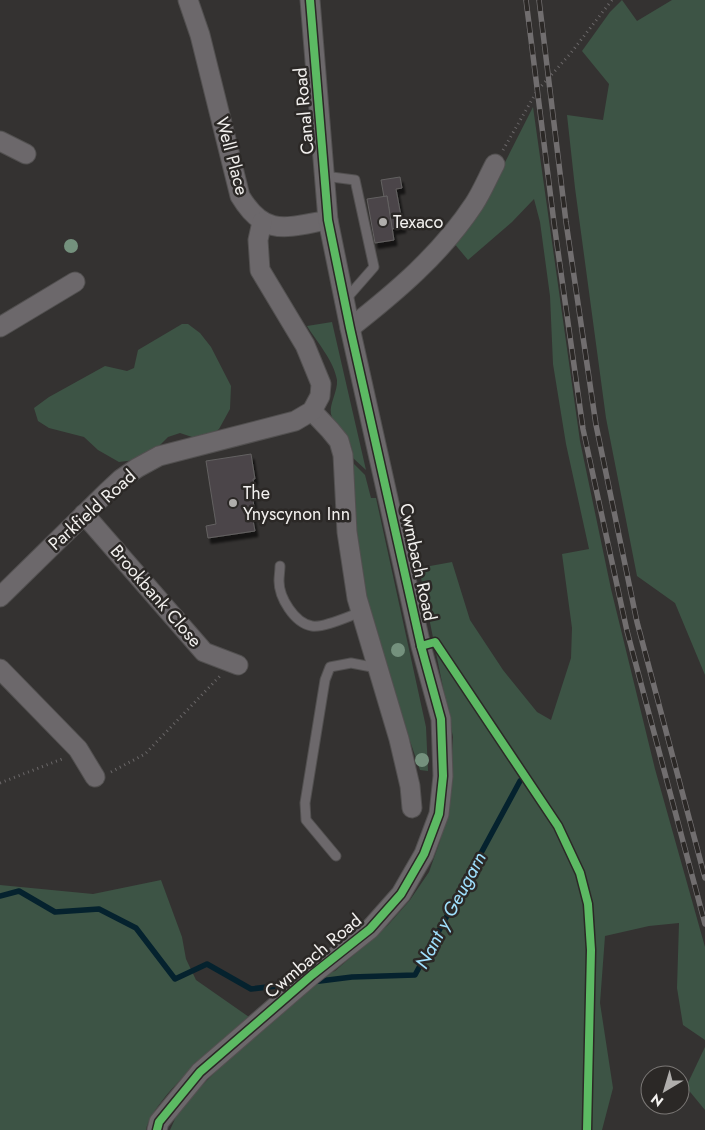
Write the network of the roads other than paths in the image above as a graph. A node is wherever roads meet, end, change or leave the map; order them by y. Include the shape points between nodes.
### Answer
1 (188, 0) edge
2 (310, 0) edge
3 (0, 140) edge
4 (26, 154) dead end
5 (495, 164) road end
6 (324, 176) junction
7 (328, 220) junction
8 (262, 222) junction
9 (75, 282) dead end
10 (344, 301) junction
11 (0, 327) edge
12 (350, 328) junction
13 (312, 411) junction
14 (84, 514) junction
15 (280, 566) dead end
16 (2, 591) edge
17 (361, 612) junction
18 (232, 668) road end
19 (377, 668) junction
20 (0, 669) edge
21 (95, 776) road end
22 (412, 808) dead end
23 (336, 856) dead end
24 (157, 1130) edge

1 - 8 street, Well Place via 200,35 240,196 248,210
2 - 6 street, Canal Road
3 - 4 street
5 - 12 street via 474,204 437,251 394,294
6 - 7 street, Canal Road
6 - 10 lane via 355,180 374,267
7 - 8 street via 279,227
7 - 10 street, Cwmbach Road
8 - 13 street via 258,240 260,270 305,344 321,384 320,396
9 - 11 street
10 - 12 street, Cwmbach Road
12 - 24 street, Cwmbach Road via 421,646 441,720 443,776 439,814 424,854 401,894 370,929 200,1072 159,1122
13 - 14 street, Parkfield Road via 295,421 159,456 121,479
13 - 17 street via 339,441 343,455 347,532 356,598
14 - 16 street, Parkfield Road
14 - 18 street, Brookbank Close via 204,652
15 - 17 lane via 279,583 289,610 299,620 312,626
17 - 19 street
19 - 22 street via 410,786
19 - 23 lane via 351,663 330,667 325,680 305,803 306,820
20 - 21 street via 80,752

